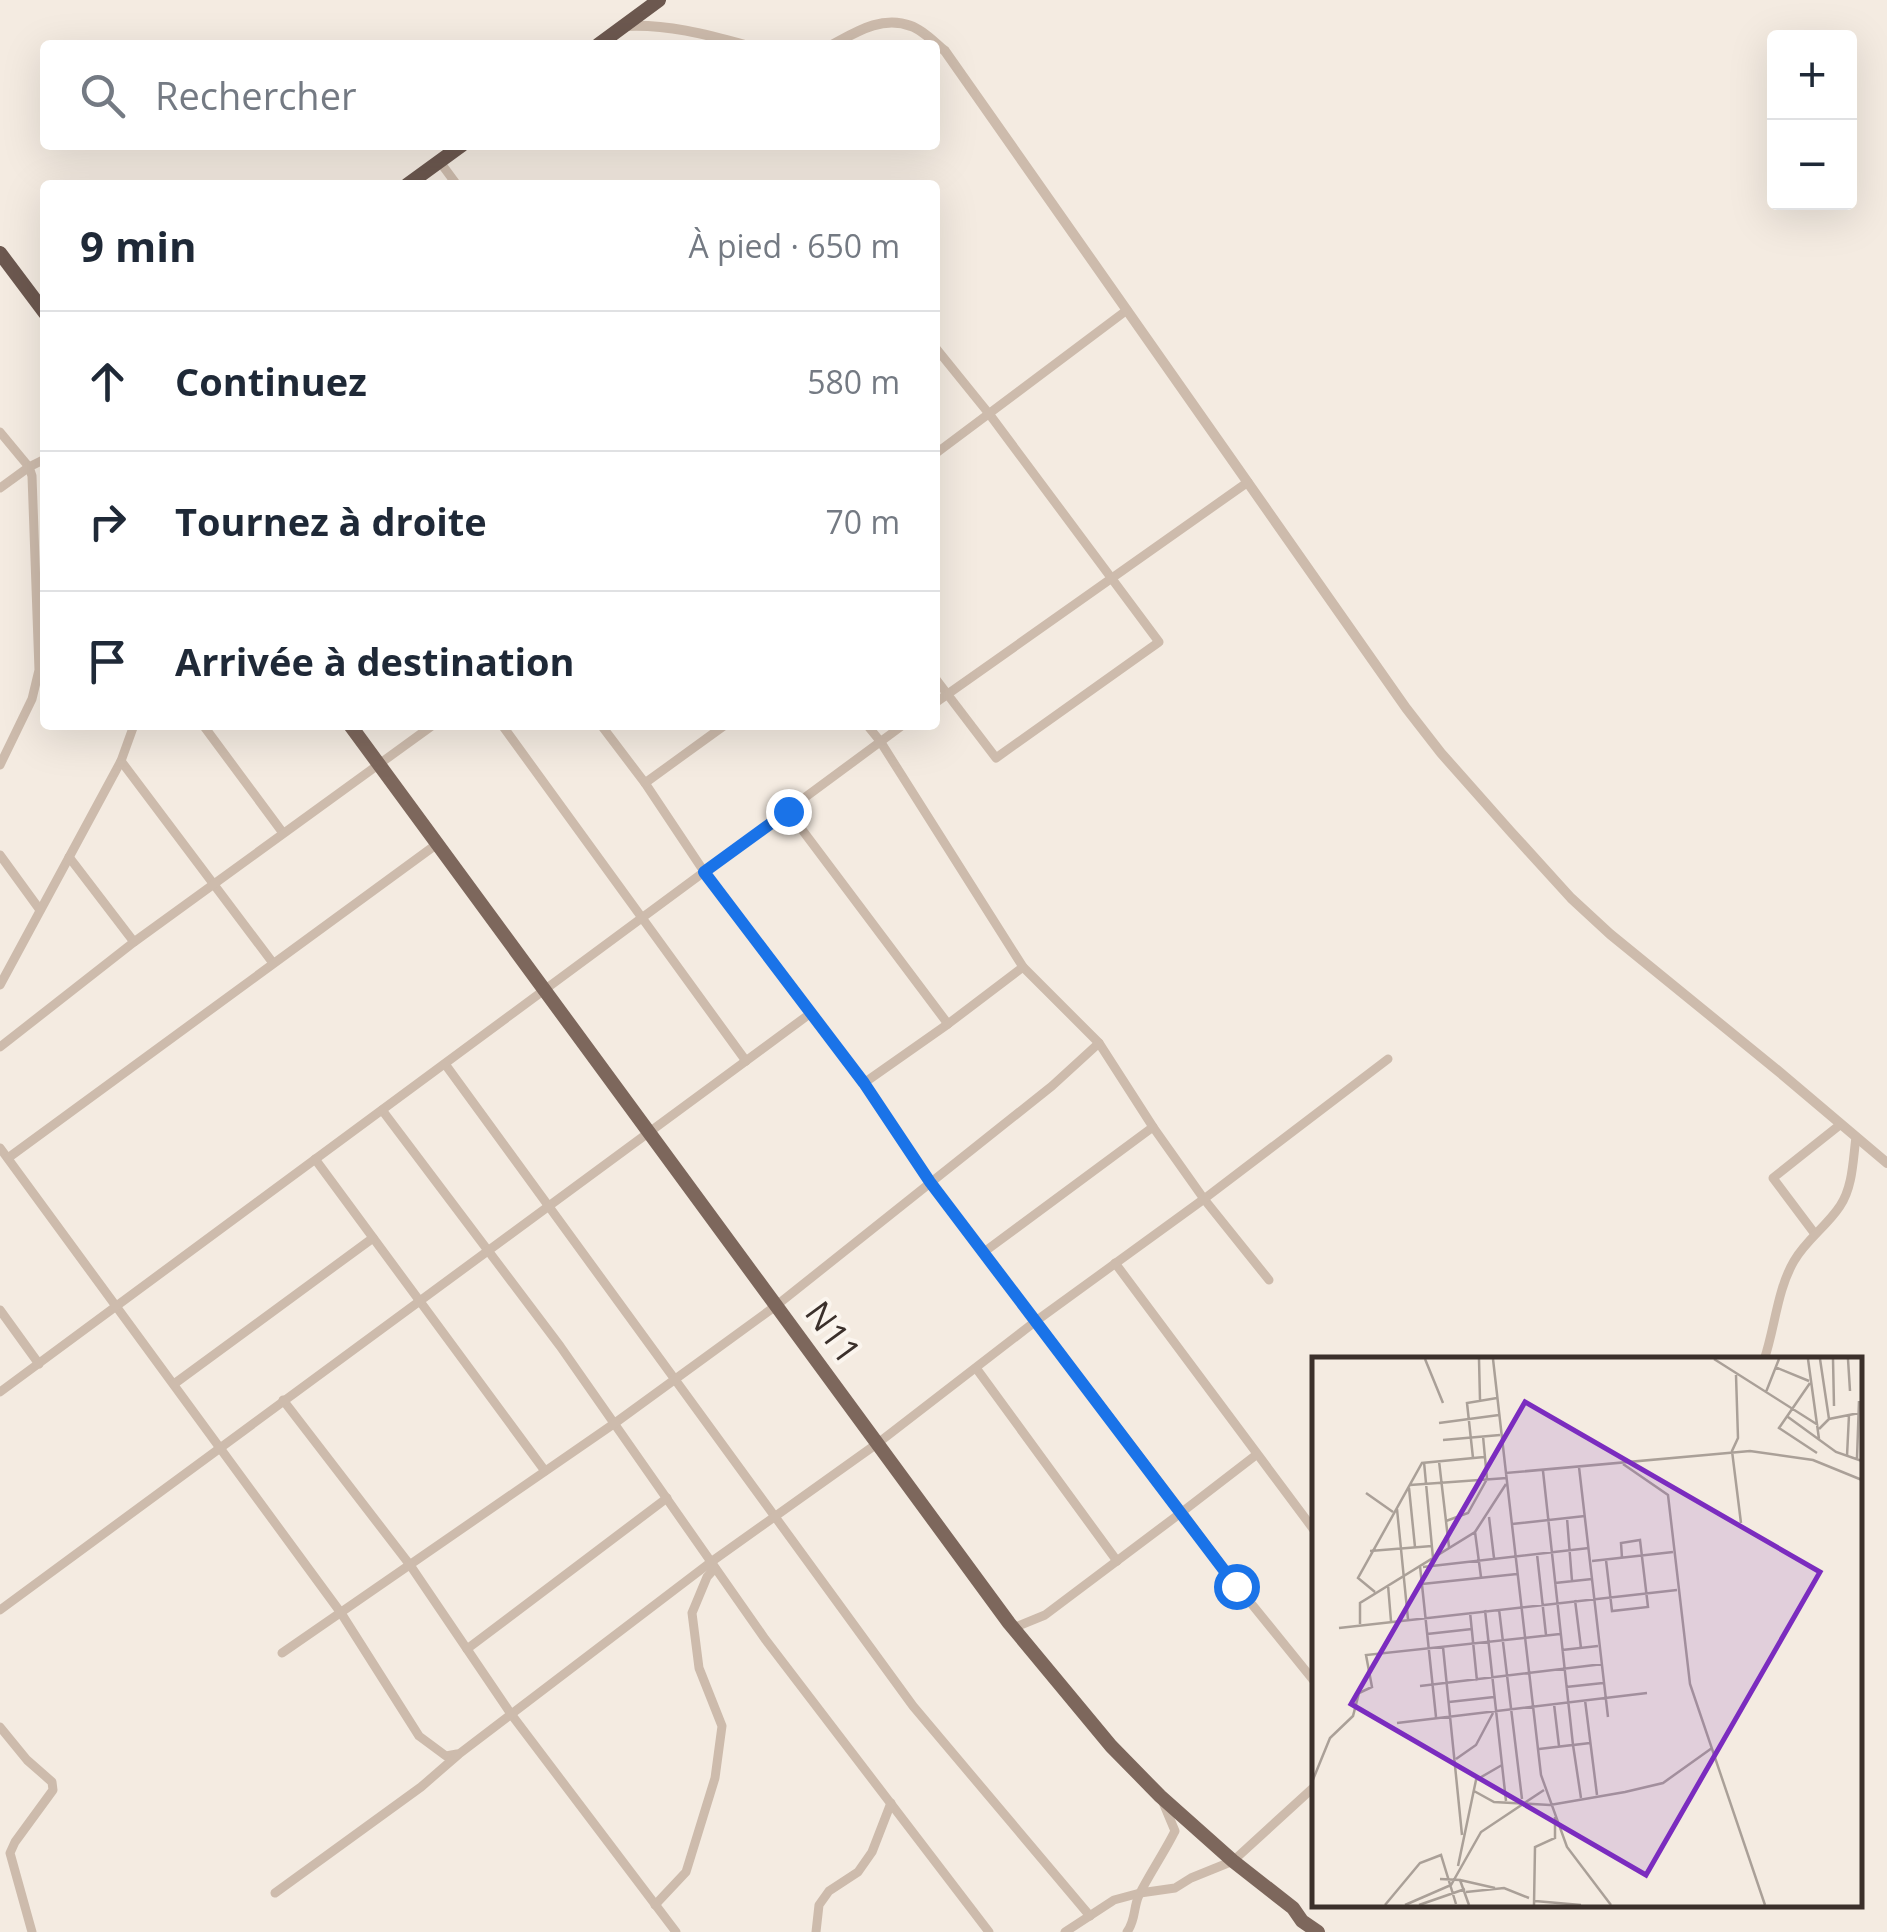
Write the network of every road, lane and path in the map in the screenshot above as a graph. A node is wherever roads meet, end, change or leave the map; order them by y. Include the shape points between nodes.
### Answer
1 (659, 0) edge
2 (625, 26) junction
3 (605, 40) edge
4 (723, 40) edge
5 (841, 40) edge
6 (930, 40) edge
7 (940, 47) edge
8 (456, 150) edge
9 (440, 162) junction
10 (414, 180) edge
11 (453, 180) edge
12 (0, 254) edge
13 (40, 306) edge
14 (1127, 310) junction
15 (940, 353) edge
16 (990, 415) junction
17 (0, 432) edge
18 (940, 450) edge
19 (40, 462) edge
20 (30, 467) junction
21 (1248, 482) junction
22 (0, 488) edge
23 (1111, 578) junction
24 (40, 627) edge
25 (40, 676) edge
26 (940, 685) edge
27 (947, 694) junction
28 (940, 699) edge
29 (132, 730) edge
30 (207, 730) edge
31 (354, 730) edge
32 (426, 730) edge
33 (506, 730) edge
34 (605, 730) edge
35 (718, 730) edge
36 (871, 730) edge
37 (896, 730) edge
38 (880, 742) junction
39 (122, 761) junction
40 (0, 765) edge
41 (378, 765) junction
42 (645, 783) junction
43 (788, 811) junction
44 (283, 833) junction
45 (437, 844) junction
46 (0, 856) edge
47 (69, 856) junction
48 (704, 872) junction
49 (213, 884) junction
50 (40, 910) junction
51 (644, 917) junction
52 (134, 942) junction
53 (273, 963) junction
54 (1023, 966) junction
55 (0, 984) edge
56 (545, 991) junction
57 (811, 1013) junction
58 (948, 1024) junction
59 (1099, 1042) junction
60 (0, 1047) edge
61 (1388, 1058) dead end
62 (746, 1060) junction
63 (445, 1064) junction
64 (864, 1083) junction
65 (382, 1110) junction
66 (1840, 1124) junction
67 (1154, 1127) junction
68 (648, 1132) junction
69 (1856, 1137) junction
70 (0, 1148) edge
71 (8, 1158) junction
72 (315, 1159) junction
73 (1887, 1164) edge
74 (930, 1182) junction
75 (1204, 1199) junction
76 (548, 1206) junction
77 (1816, 1234) junction
78 (373, 1238) junction
79 (486, 1251) junction
80 (984, 1252) junction
81 (1116, 1264) junction
82 (1269, 1280) dead end
83 (419, 1301) junction
84 (777, 1305) junction
85 (116, 1306) junction
86 (0, 1310) edge
87 (1036, 1321) junction
88 (1765, 1357) edge
89 (38, 1364) junction
90 (976, 1368) junction
91 (673, 1378) junction
92 (174, 1384) junction
93 (0, 1392) edge
94 (283, 1400) junction
95 (615, 1422) junction
96 (878, 1443) junction
97 (221, 1448) junction
98 (1256, 1455) junction
99 (545, 1471) junction
100 (667, 1498) junction
101 (1182, 1512) junction
102 (776, 1518) junction
103 (1312, 1527) edge
104 (1117, 1561) junction
105 (410, 1565) junction
106 (713, 1565) junction
107 (0, 1610) edge
108 (341, 1613) junction
109 (1013, 1628) junction
110 (466, 1649) junction
111 (282, 1653) dead end
112 (1312, 1678) edge
113 (510, 1714) junction
114 (0, 1728) edge
115 (458, 1754) junction
116 (1312, 1789) edge
117 (1160, 1796) junction
118 (891, 1803) junction
119 (1233, 1861) junction
120 (1140, 1892) junction
121 (275, 1893) dead end
122 (655, 1905) junction
123 (1293, 1908) junction
124 (1090, 1916) junction
125 (32, 1932) edge
126 (676, 1932) edge
127 (816, 1932) edge
128 (990, 1932) edge
129 (1065, 1932) edge
130 (1126, 1932) edge
131 (1301, 1932) edge
132 (1318, 1932) edge

1 - 2 highway
2 - 3 highway
2 - 4 street
5 - 6 street via 867,26 894,23
7 - 14 street
8 - 9 highway
9 - 10 highway
9 - 11 street
12 - 13 highway
14 - 16 street
14 - 21 street
15 - 16 street
16 - 18 street
16 - 23 street
17 - 20 street
19 - 20 street
20 - 22 street
20 - 24 street
21 - 23 street
21 - 66 street via 1406,708 1559,884
23 - 27 street
23 - 27 street via 1159,642 996,758
25 - 40 street
26 - 27 street
27 - 28 street
29 - 39 street
30 - 44 street
31 - 41 main road, N11
32 - 41 street
33 - 51 street
34 - 42 street
35 - 42 street
36 - 38 street
37 - 38 street
38 - 43 street
38 - 54 street
39 - 47 street
39 - 49 street
41 - 44 street
41 - 45 main road, N11
42 - 48 street
43 - 48 street
43 - 58 street
44 - 49 street
45 - 53 street
45 - 56 main road, N11
46 - 50 street
47 - 50 street
47 - 52 street
48 - 51 street
48 - 57 street
49 - 52 street
49 - 53 street
50 - 55 street
51 - 56 street
51 - 62 street
52 - 60 street
53 - 71 street
54 - 58 street
54 - 59 street
56 - 63 street
56 - 68 main road, N11
57 - 62 street
57 - 64 street
58 - 64 street
59 - 67 street
59 - 74 street
61 - 75 street
62 - 68 street
63 - 65 street
63 - 76 street
64 - 74 street
65 - 72 street
65 - 79 street
66 - 69 street
66 - 77 street via 1773,1178
67 - 75 street
67 - 80 street
68 - 76 street
68 - 84 main road, N11
69 - 73 street
69 - 77 street via 1842,1204
70 - 71 street
71 - 85 street
72 - 78 street
72 - 85 street
74 - 80 street
74 - 84 street
75 - 81 street
75 - 82 street
76 - 79 street
76 - 91 street
77 - 88 street via 1794,1260
78 - 83 street
78 - 92 street
79 - 83 street
79 - 95 street
80 - 87 street
81 - 87 street
81 - 98 street
83 - 94 street
83 - 99 street
84 - 91 street
84 - 96 main road, N11
85 - 89 street
85 - 92 street
86 - 89 street
87 - 90 street
87 - 101 street
89 - 93 street
90 - 96 street
90 - 104 street
91 - 95 street
91 - 102 street
92 - 97 street
94 - 97 street
94 - 105 street
95 - 99 street
95 - 100 street
96 - 102 street
96 - 109 main road, N11
97 - 107 street
97 - 108 street
98 - 101 street
98 - 103 street
99 - 105 street
100 - 106 street
100 - 110 street
101 - 104 street
101 - 112 street
102 - 106 street
102 - 124 street via 913,1706
104 - 109 street via 1045,1615
105 - 108 street
105 - 110 street
106 - 113 street
106 - 118 street
106 - 122 street via 692,1613 699,1668 722,1726 716,1778 686,1872
108 - 111 street
108 - 115 street via 419,1736 446,1756
109 - 117 main road, N11
110 - 113 street
113 - 115 street
113 - 122 street
114 - 125 street via 52,1782 10,1852
115 - 121 street
116 - 119 street
117 - 119 main road, N11
117 - 120 street via 1175,1831
118 - 127 street via 858,1872 818,1905
118 - 128 street
119 - 120 street via 1175,1888
119 - 123 main road, N11
120 - 124 street
120 - 130 street
122 - 126 street
123 - 131 street
123 - 132 main road, N11
124 - 129 street

